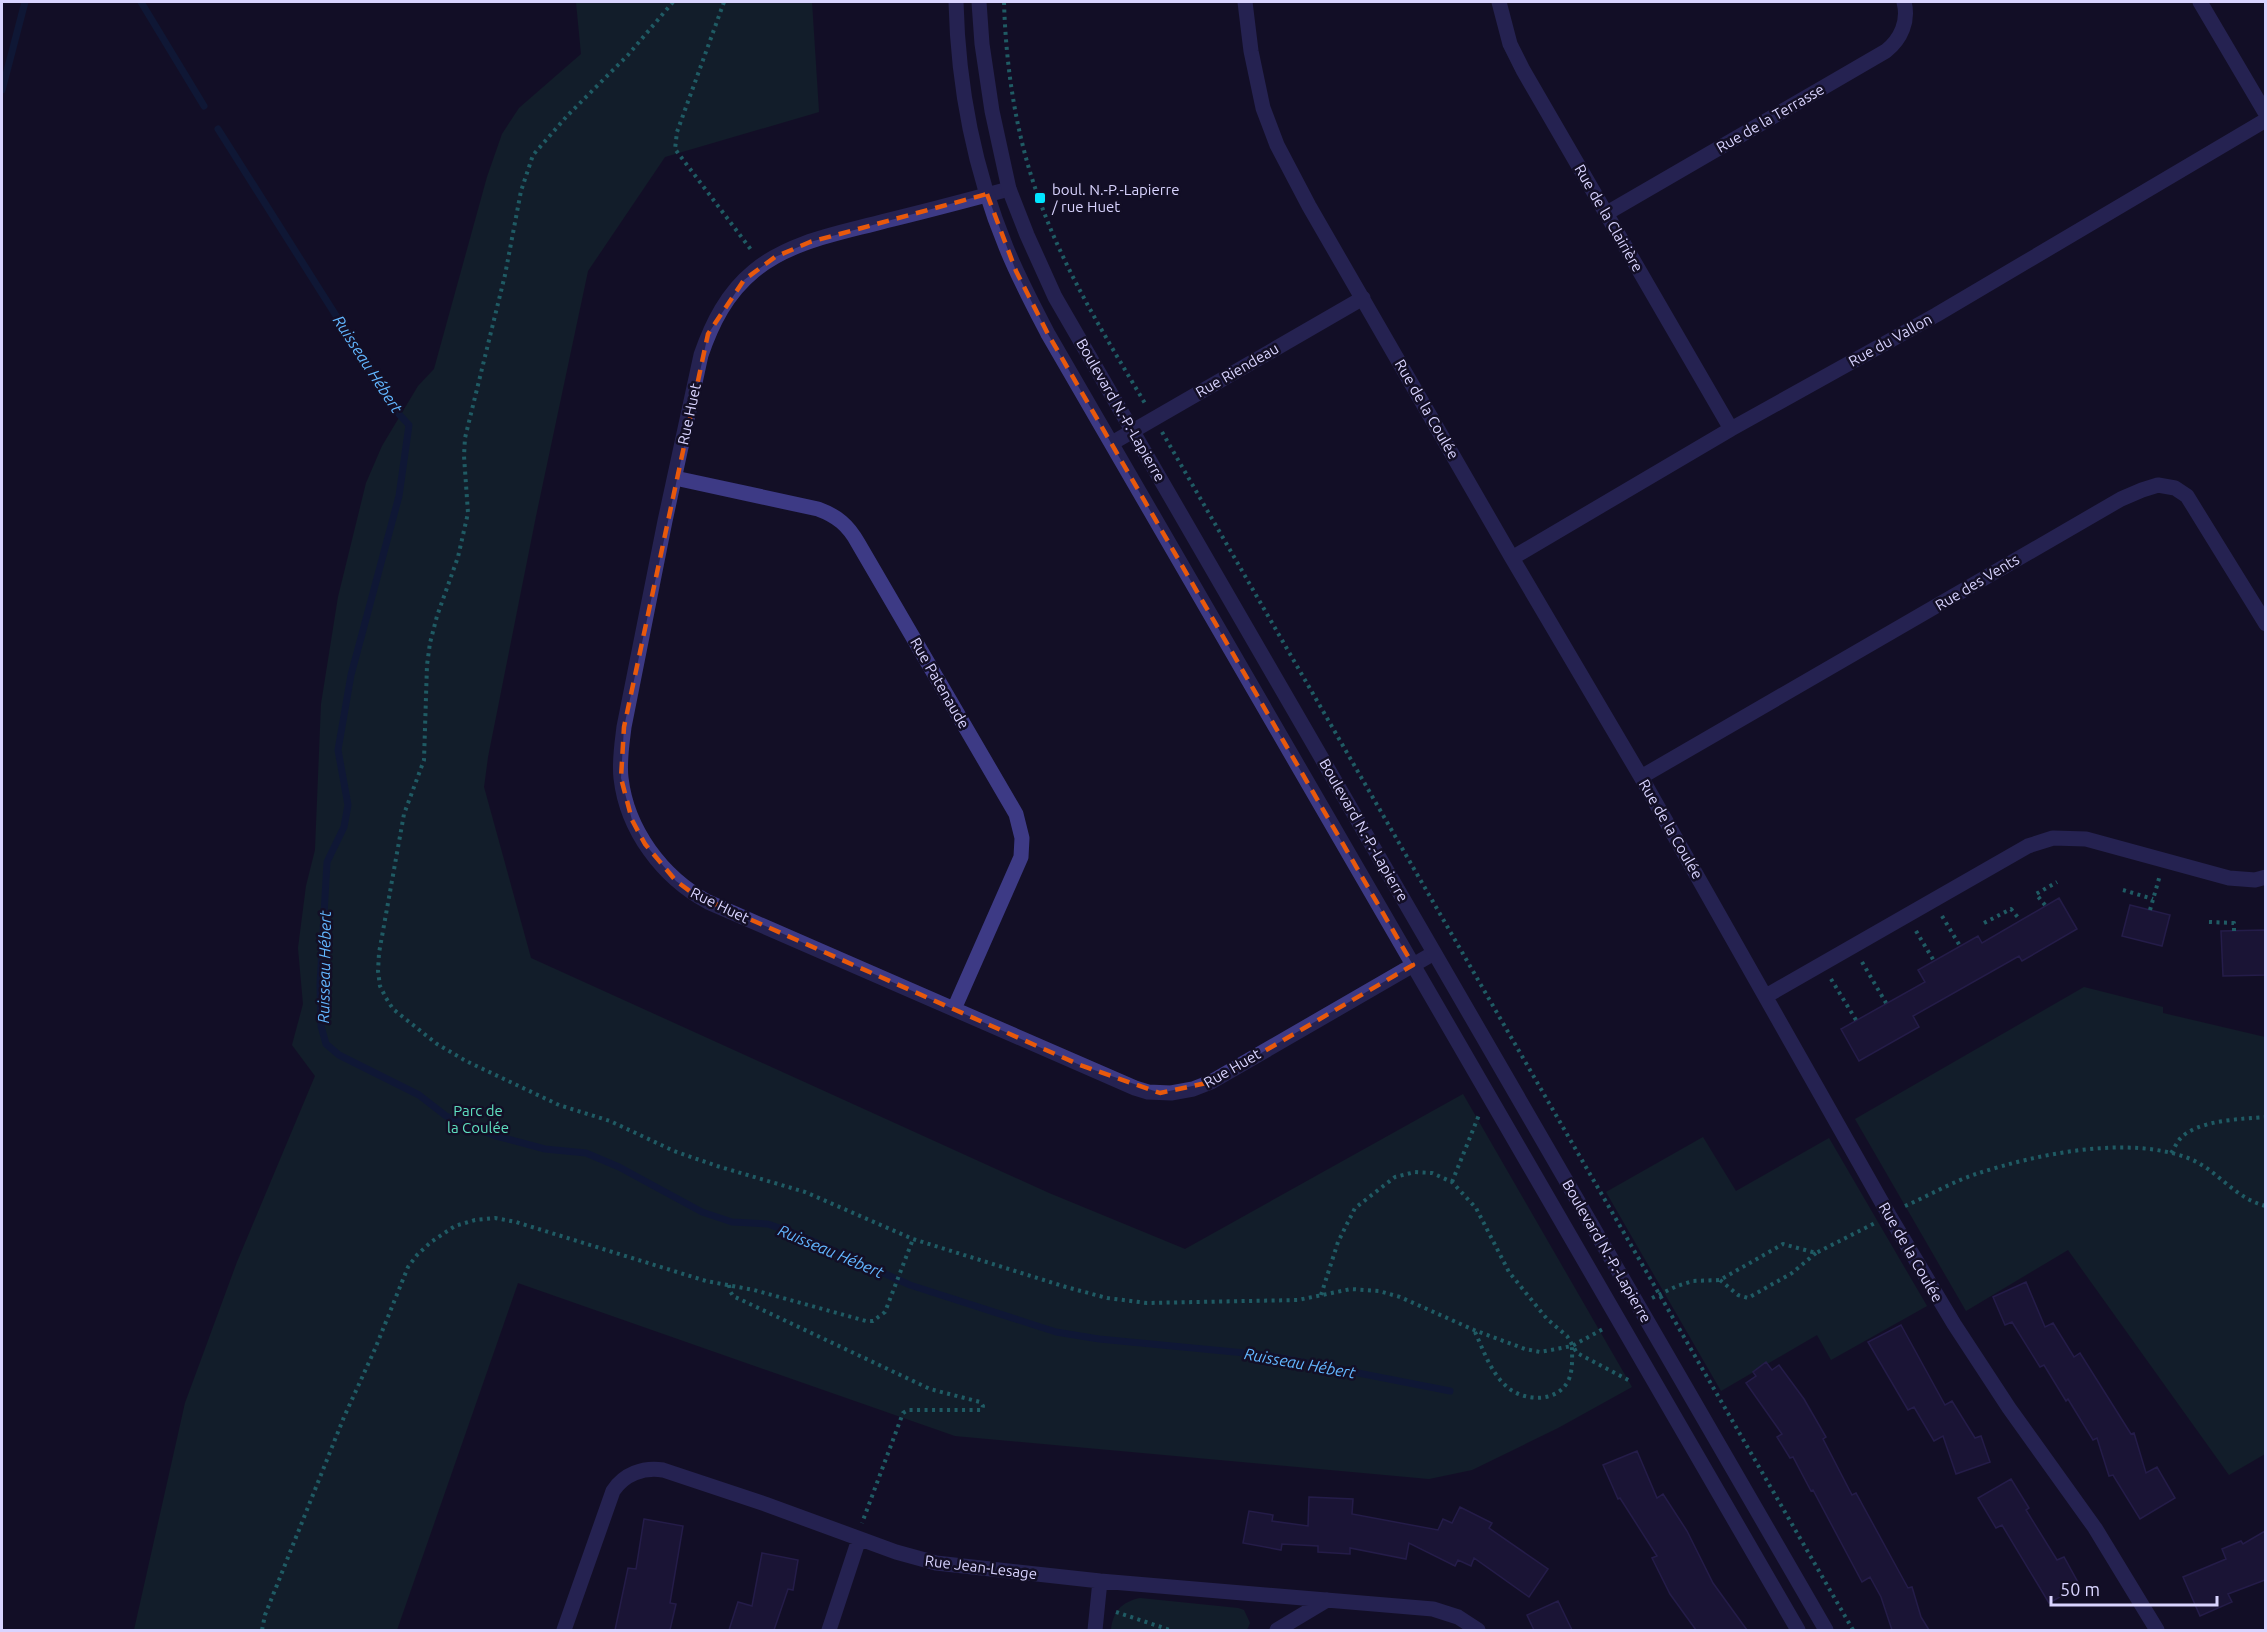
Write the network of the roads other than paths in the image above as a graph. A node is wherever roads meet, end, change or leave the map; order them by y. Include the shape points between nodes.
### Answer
1 (956, 2) edge
2 (979, 2) edge
3 (1245, 2) edge
4 (1499, 2) edge
5 (1904, 2) edge
6 (2200, 2) edge
7 (2265, 114) edge
8 (2265, 120) edge
9 (1009, 189) junction
10 (987, 194) junction
11 (1606, 213) junction
12 (1363, 298) junction
13 (1731, 429) junction
14 (1133, 431) junction
15 (1112, 443) junction
16 (675, 478) junction
17 (1512, 558) junction
18 (2265, 624) edge
19 (1641, 777) junction
20 (2265, 877) edge
21 (1434, 953) junction
22 (1413, 965) junction
23 (1766, 996) junction
24 (954, 1009) junction
25 (859, 1539) junction
26 (1100, 1581) junction
27 (1328, 1600) junction
28 (564, 1630) edge
29 (829, 1630) edge
30 (1095, 1630) edge
31 (1277, 1630) edge
32 (1478, 1630) edge
33 (1798, 1630) edge
34 (1826, 1630) edge
35 (2157, 1630) edge

1 - 10 street, Boulevard N.-P.-Lapierre via 966,105
2 - 9 street, Boulevard N.-P.-Lapierre via 992,111
3 - 12 street, Rue de la Coulée via 1255,76 1266,119 1300,189
4 - 11 street, Rue de la Clairière via 1510,44
5 - 11 street, Rue de la Terrasse via 1907,14 1900,34 1886,51
6 - 7 street
8 - 13 street, Rue du Vallon via 1935,315
9 - 10 street, Rue Huet
9 - 14 street, Boulevard N.-P.-Lapierre via 1055,297
10 - 15 street, Boulevard N.-P.-Lapierre via 1016,271
10 - 16 street, Rue Huet via 810,242 754,271 732,292 708,334
11 - 13 street, Rue de la Clairière
12 - 14 street, Rue Riendeau
12 - 17 street, Rue de la Coulée
13 - 17 street, Rue du Vallon
14 - 15 street, Rue Riendeau
14 - 21 street, Boulevard N.-P.-Lapierre
15 - 22 street, Boulevard N.-P.-Lapierre
16 - 24 street, Rue Patenaude via 818,509 844,523 1016,814 1022,838 1018,867
16 - 24 street, Rue Huet via 621,746 621,778 637,832 676,881 695,895
17 - 19 street, Rue de la Coulée
18 - 19 street, Rue des Vents via 2187,496 2158,485 2121,499
19 - 23 street, Rue de la Coulée
20 - 23 street via 2237,879 2086,839 2053,838 2028,846
21 - 22 street, Rue Huet
21 - 34 street, Boulevard N.-P.-Lapierre
22 - 24 street, Rue Huet via 1211,1082 1171,1094 1136,1088
22 - 33 street, Boulevard N.-P.-Lapierre
23 - 35 street, Rue de la Coulée via 1954,1324 2095,1528
25 - 26 street, Rue Jean-Lesage via 936,1563
25 - 28 street, Rue Jean-Lesage via 663,1470 641,1471 624,1479 613,1491
25 - 29 street
26 - 27 street, Rue Jean-Lesage
26 - 30 street
27 - 31 street
27 - 32 street, Rue Jean-Lesage via 1433,1609 1458,1617

